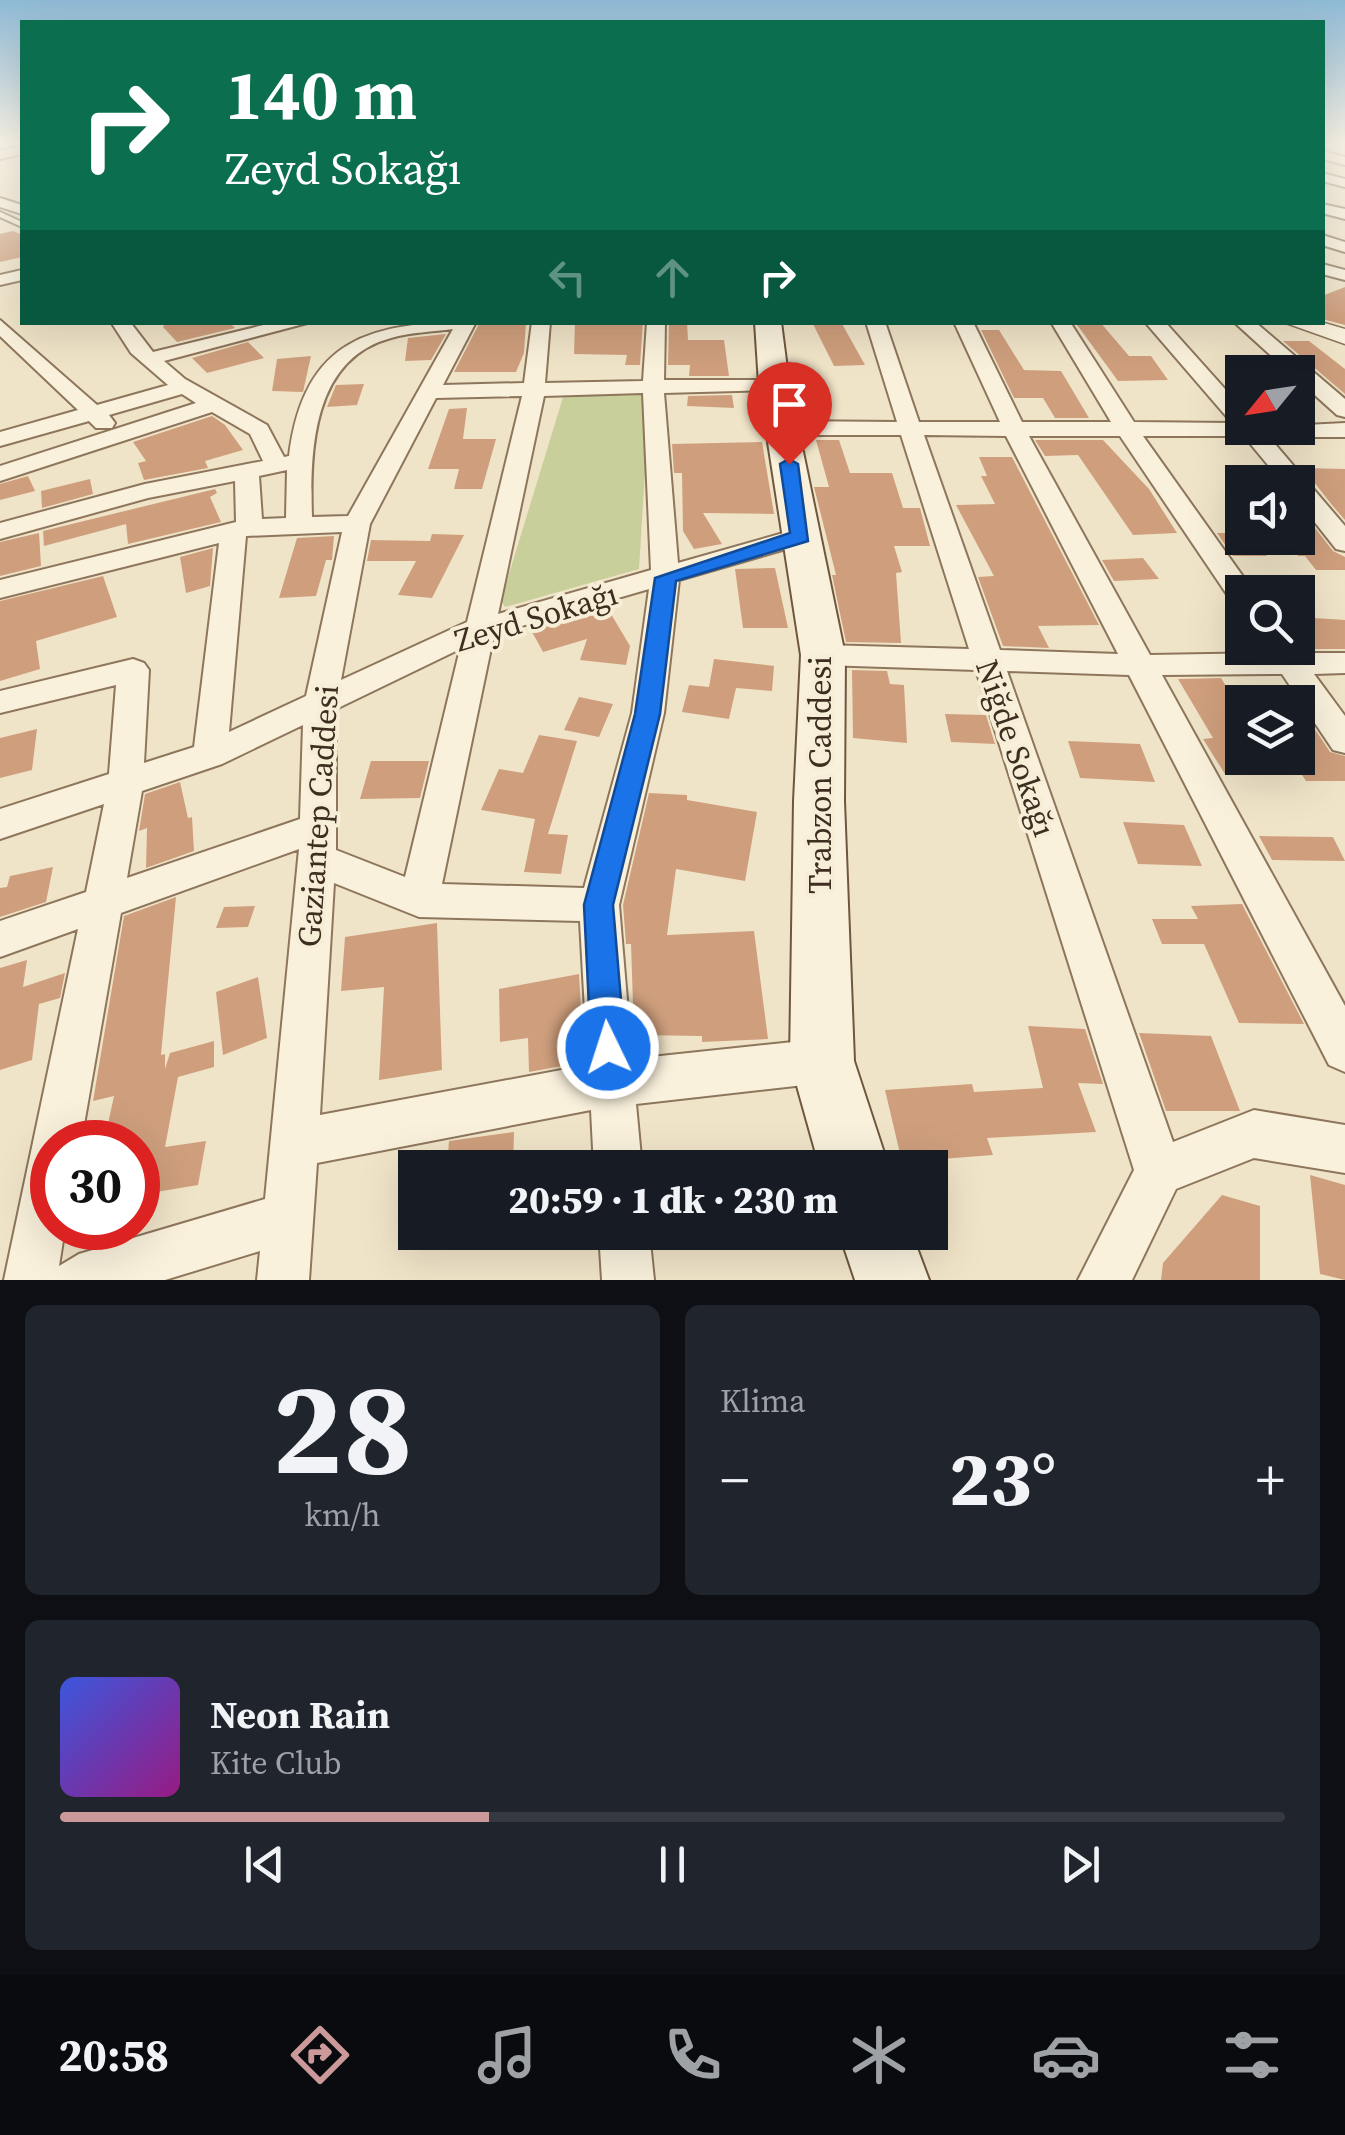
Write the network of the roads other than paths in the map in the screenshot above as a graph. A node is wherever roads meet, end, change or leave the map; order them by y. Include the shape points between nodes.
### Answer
1 (122, 325) edge
2 (289, 325) edge
3 (446, 325) edge
4 (464, 325) edge
5 (541, 325) edge
6 (656, 325) edge
7 (768, 325) edge
8 (877, 325) edge
9 (964, 325) edge
10 (1062, 325) edge
11 (1157, 325) edge
12 (1247, 325) edge
13 (1304, 325) edge
14 (0, 326) edge
15 (1345, 337) edge
16 (148, 358) junction
17 (186, 386) junction
18 (653, 387) junction
19 (426, 392) junction
20 (534, 392) junction
21 (1225, 401) edge
22 (214, 404) junction
23 (778, 406) junction
24 (1345, 410) edge
25 (95, 415) junction
26 (1225, 427) edge
27 (909, 428) junction
28 (1315, 429) edge
29 (1345, 430) edge
30 (1015, 431) junction
31 (1128, 431) junction
32 (117, 436) junction
33 (0, 439) edge
34 (1263, 445) edge
35 (287, 462) junction
36 (1280, 465) edge
37 (247, 468) junction
38 (0, 474) edge
39 (1315, 507) edge
40 (299, 522) junction
41 (357, 524) junction
42 (241, 530) junction
43 (0, 531) edge
44 (801, 536) junction
45 (1345, 543) edge
46 (1227, 575) edge
47 (666, 578) junction
48 (0, 589) edge
49 (478, 629) junction
50 (823, 655) junction
51 (1225, 659) edge
52 (1315, 659) edge
53 (987, 662) junction
54 (1345, 663) edge
55 (1144, 665) junction
56 (1291, 665) edge
57 (0, 702) edge
58 (320, 706) junction
59 (1345, 741) edge
60 (210, 755) junction
61 (126, 782) junction
62 (0, 824) edge
63 (317, 844) junction
64 (419, 900) junction
65 (104, 901) junction
66 (598, 905) junction
67 (0, 939) edge
68 (1345, 1050) edge
69 (822, 1061) junction
70 (610, 1084) junction
71 (61, 1120) edge
72 (292, 1144) junction
73 (616, 1150) edge
74 (849, 1150) edge
75 (1345, 1150) edge
76 (1159, 1172) junction
77 (287, 1218) junction
78 (36, 1250) edge
79 (626, 1250) edge
80 (881, 1250) edge
81 (30, 1280) edge
82 (79, 1280) edge
83 (282, 1280) edge
84 (628, 1280) edge
85 (892, 1280) edge
86 (1104, 1280) edge

1 - 16 street
2 - 16 street
3 - 35 street via 379,335 362,344 314,390
4 - 19 street, Gaziantep Caddesi
5 - 20 street
6 - 18 street
7 - 23 main road, Trabzon Caddesi
8 - 27 street, Niğde Sokağı
9 - 30 street
10 - 31 street
11 - 21 street
12 - 24 street
13 - 15 street
14 - 25 street
16 - 17 street
17 - 22 street
17 - 25 street
18 - 20 street
18 - 23 street
18 - 47 street
19 - 20 street
19 - 41 street, Gaziantep Caddesi
20 - 49 street
22 - 32 street
22 - 35 street via 260,430
23 - 27 street
23 - 44 main road, Trabzon Caddesi
25 - 32 street
25 - 33 street
26 - 31 street
27 - 30 street
27 - 53 street, Niğde Sokağı
28 - 29 street
30 - 31 street
30 - 55 street
31 - 46 street
32 - 38 street
34 - 36 street
35 - 37 street
35 - 40 street
37 - 42 street
37 - 43 street
39 - 45 street
40 - 41 street
40 - 42 street
41 - 58 street, Gaziantep Caddesi
42 - 48 street
42 - 60 street
44 - 47 street, Zeyd Sokağı
44 - 50 main road, Trabzon Caddesi
47 - 49 street, Zeyd Sokağı
47 - 66 street via 648,714
49 - 58 street, Zeyd Sokağı
49 - 64 street
50 - 53 street
50 - 69 main road, Trabzon Caddesi
51 - 55 street
52 - 54 street
53 - 55 street
53 - 76 street, Niğde Sokağı
55 - 68 street
56 - 59 street
57 - 61 street via 133,670
58 - 60 street, Zeyd Sokağı
58 - 63 street, Gaziantep Caddesi
60 - 61 street, Zeyd Sokağı
61 - 62 street, Zeyd Sokağı
61 - 65 street
63 - 64 street
63 - 65 street
63 - 72 street, Gaziantep Caddesi
64 - 66 street
65 - 67 street
65 - 71 street
66 - 70 street
69 - 70 street
69 - 74 main road, Trabzon Caddesi
70 - 72 street
70 - 73 street
72 - 77 street, Gaziantep Caddesi
75 - 76 street via 1254,1134
76 - 86 street
77 - 82 street
77 - 83 street, Gaziantep Caddesi
78 - 81 street
79 - 84 street
80 - 85 main road

